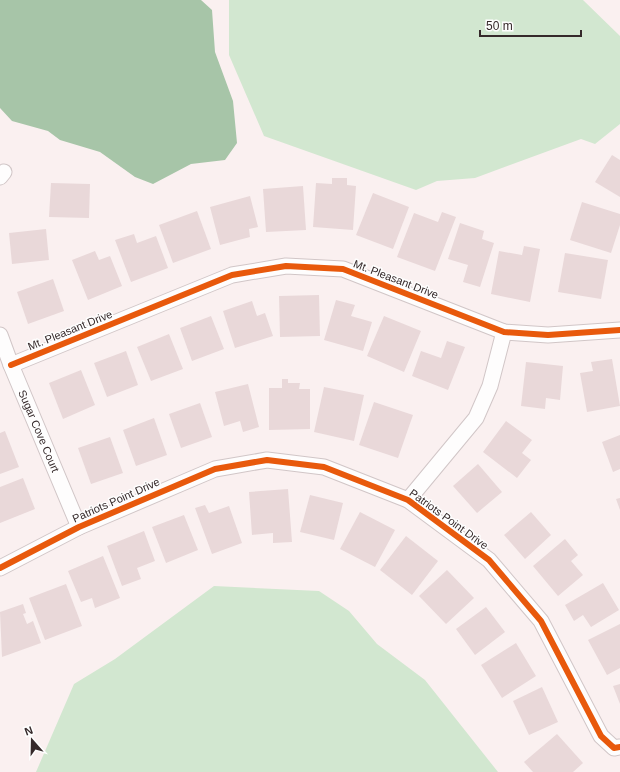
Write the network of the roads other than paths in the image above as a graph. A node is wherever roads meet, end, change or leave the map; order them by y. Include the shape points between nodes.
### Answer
1 (620, 330) edge
2 (504, 332) junction
3 (0, 335) edge
4 (11, 366) junction
5 (408, 500) junction
6 (79, 526) junction
7 (0, 568) edge
8 (620, 747) edge

1 - 2 street, Mt. Pleasant Drive via 548,335
2 - 4 street, Mt. Pleasant Drive via 343,269 286,266 232,274
2 - 5 street via 490,386 476,418
3 - 4 street, Sugar Cove Court
4 - 6 street, Sugar Cove Court
5 - 6 street, Patriots Point Drive via 324,467 267,460 215,469
5 - 8 street, Patriots Point Drive via 489,560 541,621 601,736 614,748
6 - 7 street, Patriots Point Drive

